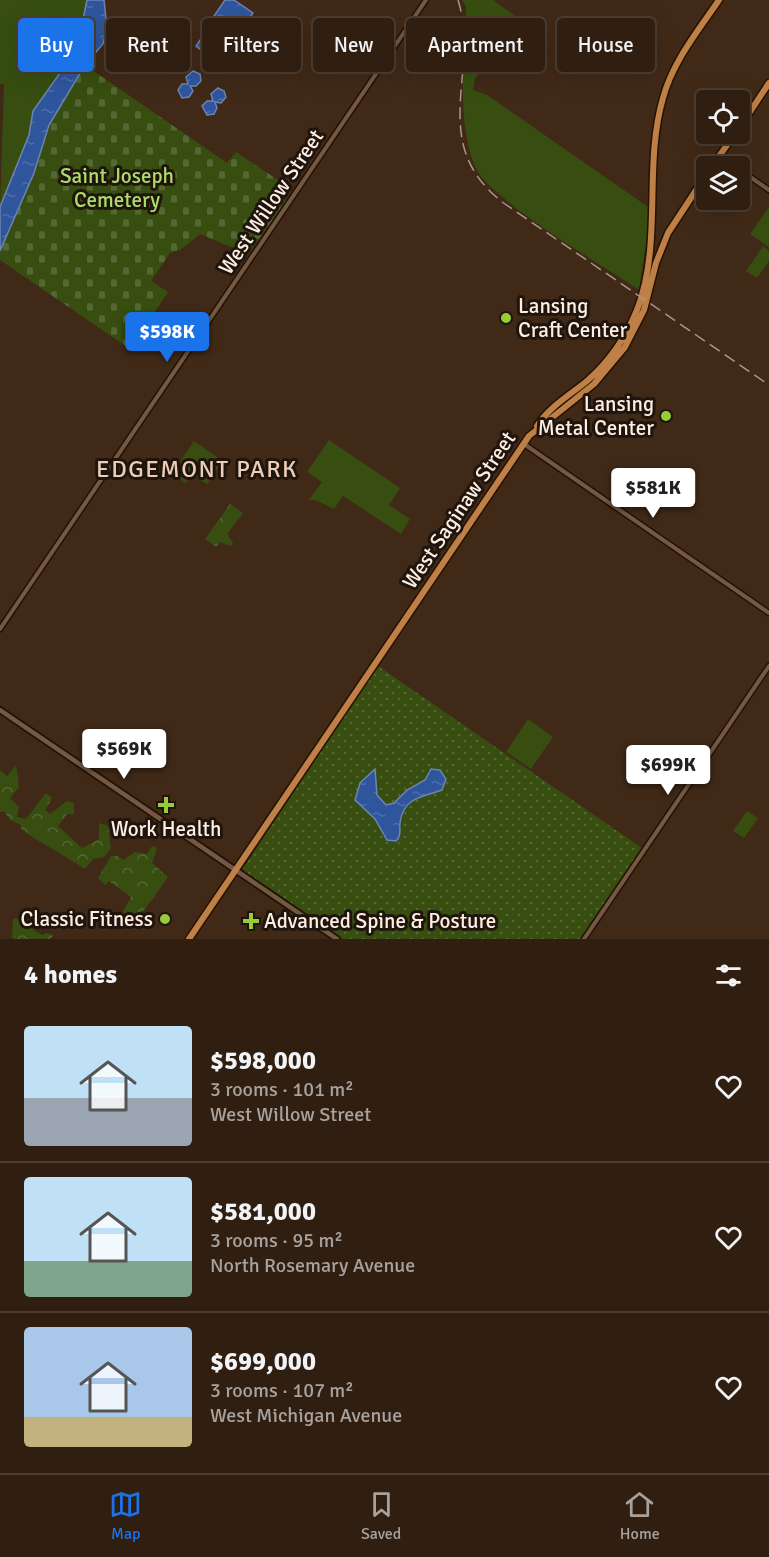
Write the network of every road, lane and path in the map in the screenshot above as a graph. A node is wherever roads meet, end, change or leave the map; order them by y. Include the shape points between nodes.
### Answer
1 (426, 0) edge
2 (719, 0) edge
3 (769, 84) edge
4 (750, 112) edge
5 (750, 177) edge
6 (696, 190) edge
7 (769, 190) edge
8 (535, 429) junction
9 (524, 444) junction
10 (769, 613) edge
11 (0, 629) edge
12 (769, 666) edge
13 (0, 710) edge
14 (235, 870) junction
15 (189, 939) edge
16 (337, 939) edge
17 (584, 939) edge

1 - 11 street, West Willow Street
2 - 8 main road via 678,62 662,100 656,132 648,265 633,320 607,360
3 - 4 main road
5 - 7 street
6 - 8 main road, West Saginaw Street via 668,233 644,310 625,347 594,384
8 - 9 main road, West Saginaw Street
9 - 10 street
9 - 14 main road, West Saginaw Street
12 - 17 street
13 - 14 main road
14 - 15 main road, West Saginaw Street
14 - 16 main road

